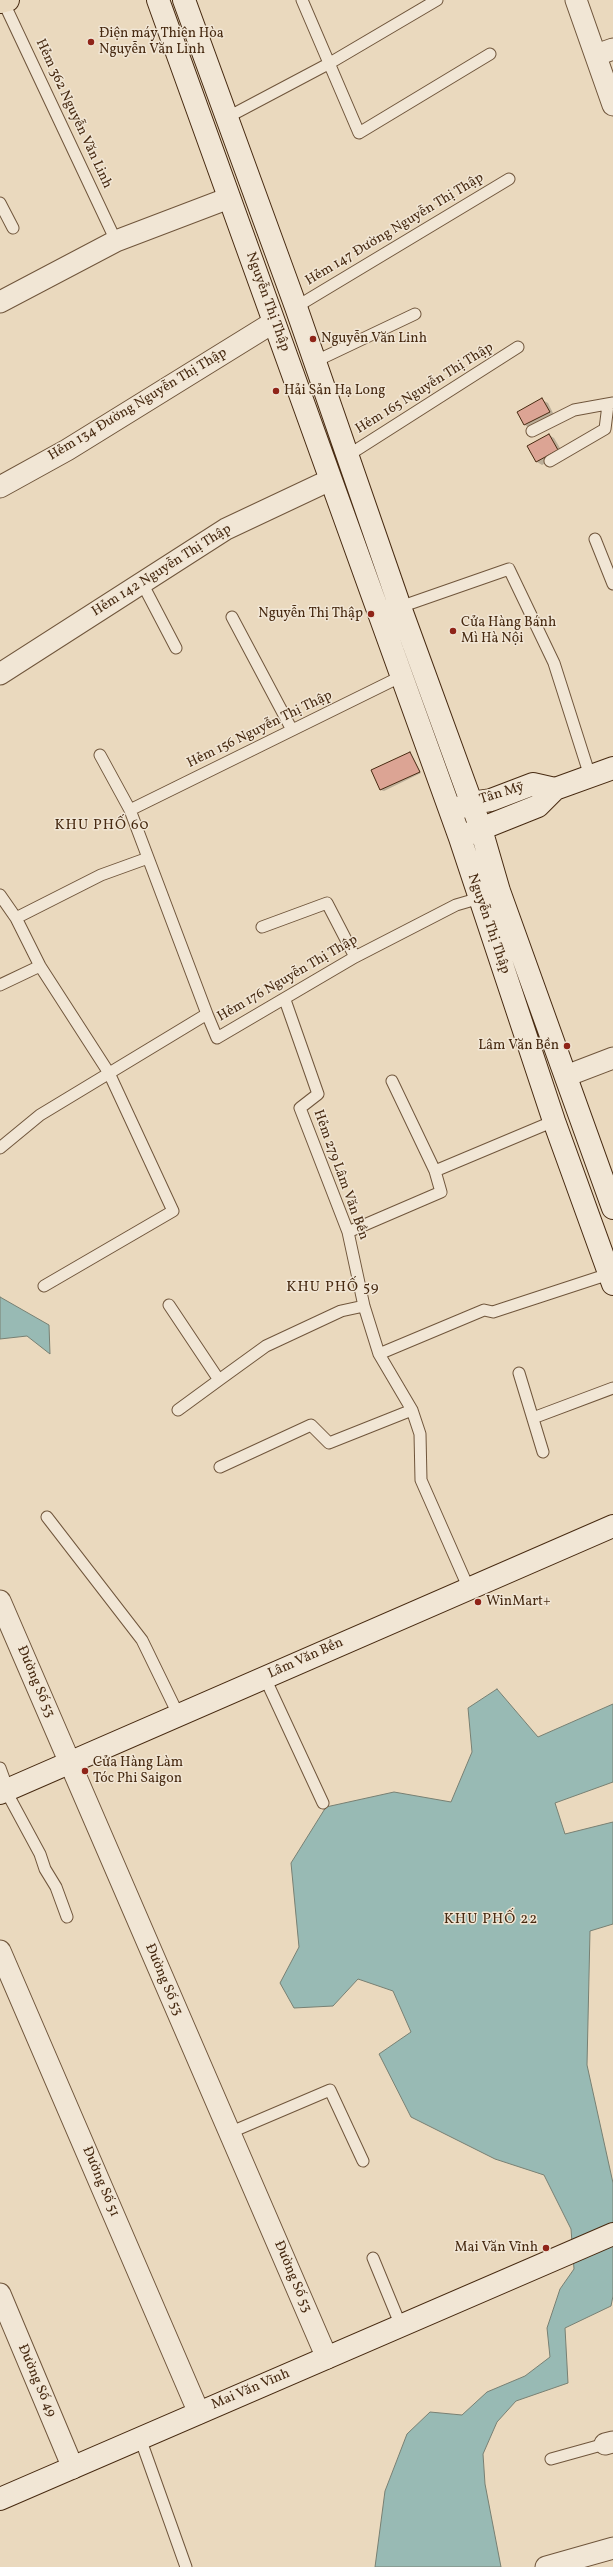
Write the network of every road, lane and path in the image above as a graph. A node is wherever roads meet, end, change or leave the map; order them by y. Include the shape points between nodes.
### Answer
1 (3, 0) edge
2 (8, 0) edge
3 (158, 0) edge
4 (184, 0) edge
5 (302, 0) edge
6 (437, 0) edge
7 (576, 0) edge
8 (0, 2) edge
9 (604, 52) edge
10 (490, 54) dead end
11 (330, 64) junction
12 (613, 105) edge
13 (228, 117) junction
14 (509, 179) dead end
15 (229, 198) junction
16 (0, 203) edge
17 (13, 228) dead end
18 (116, 241) junction
19 (0, 302) edge
20 (296, 307) junction
21 (415, 314) dead end
22 (274, 322) junction
23 (518, 347) dead end
24 (314, 362) junction
25 (611, 404) edge
26 (532, 431) dead end
27 (347, 456) junction
28 (550, 461) dead end
29 (330, 480) junction
30 (0, 487) edge
31 (594, 539) dead end
32 (142, 583) junction
33 (613, 584) edge
34 (400, 608) junction
35 (232, 617) dead end
36 (176, 648) dead end
37 (0, 674) edge
38 (402, 676) junction
39 (292, 730) junction
40 (100, 755) dead end
41 (613, 768) edge
42 (590, 776) junction
43 (555, 789) junction
44 (471, 803) junction
45 (130, 810) junction
46 (450, 811) junction
47 (481, 830) junction
48 (460, 838) junction
49 (148, 858) junction
50 (0, 895) edge
51 (490, 895) junction
52 (16, 918) junction
53 (262, 927) dead end
54 (355, 957) junction
55 (40, 966) junction
56 (0, 985) edge
57 (285, 1000) junction
58 (207, 1014) junction
59 (613, 1058) edge
60 (109, 1073) junction
61 (566, 1076) junction
62 (392, 1081) dead end
63 (554, 1121) junction
64 (0, 1148) edge
65 (435, 1170) junction
66 (613, 1208) edge
67 (348, 1232) junction
68 (611, 1279) edge
69 (44, 1286) dead end
70 (169, 1305) dead end
71 (364, 1306) junction
72 (379, 1354) junction
73 (518, 1373) dead end
74 (219, 1380) junction
75 (613, 1388) edge
76 (178, 1410) dead end
77 (412, 1410) junction
78 (533, 1418) junction
79 (543, 1452) dead end
80 (220, 1467) dead end
81 (47, 1518) dead end
82 (613, 1526) edge
83 (469, 1589) junction
84 (0, 1601) edge
85 (264, 1678) junction
86 (179, 1716) junction
87 (69, 1763) junction
88 (0, 1768) edge
89 (5, 1791) edge
90 (323, 1804) dead end
91 (68, 1917) dead end
92 (0, 1951) edge
93 (229, 2133) junction
94 (363, 2161) dead end
95 (613, 2234) edge
96 (373, 2258) dead end
97 (0, 2294) edge
98 (401, 2326) junction
99 (327, 2358) junction
100 (199, 2413) junction
101 (140, 2438) junction
102 (609, 2443) edge
103 (551, 2459) dead end
104 (73, 2468) junction
105 (0, 2499) edge
106 (613, 2548) edge
107 (186, 2567) edge
108 (546, 2567) edge

1 - 2 main road
1 - 8 main road
1 - 18 lane, Hẻm 362 Nguyễn Văn Linh
3 - 15 main road, Nguyễn Thị Thập
4 - 13 main road, Nguyễn Thị Thập
5 - 11 lane
6 - 11 lane
7 - 9 street
9 - 12 street
10 - 11 lane via 359,133
11 - 13 lane
13 - 20 main road, Nguyễn Thị Thập
14 - 20 lane, Hẻm 147 Đường Nguyễn Thị Thập
15 - 18 street
15 - 22 main road, Nguyễn Thị Thập
16 - 17 lane
18 - 19 street
20 - 24 main road, Nguyễn Thị Thập
21 - 24 lane
22 - 29 main road, Nguyễn Thị Thập
22 - 30 street, Hẻm 134 Đường Nguyễn Thị Thập via 67,450
23 - 27 lane, Hẻm 165 Nguyễn Thị Thập
24 - 27 main road, Nguyễn Thị Thập
25 - 26 lane via 574,410
25 - 28 lane via 605,429
27 - 34 main road, Nguyễn Thị Thập
29 - 32 street, Hẻm 142 Nguyễn Thị Thập via 226,529
29 - 38 main road, Nguyễn Thị Thập
31 - 33 lane
32 - 36 lane
32 - 37 street, Hẻm 142 Nguyễn Thị Thập
34 - 42 lane via 509,570 554,663
34 - 44 main road, Nguyễn Thị Thập
35 - 39 lane
38 - 39 lane, Hẻm 156 Nguyễn Thị Thập
38 - 46 main road, Nguyễn Thị Thập
39 - 45 lane, Hẻm 156 Nguyễn Thị Thập
40 - 45 lane
41 - 42 main road, Tân Mỹ
42 - 43 main road, Tân Mỹ
43 - 44 main road, Tân Mỹ via 533,784 491,800
43 - 47 main road, Tân Mỹ via 538,806
44 - 46 main road, Tân Mỹ
44 - 47 main road, Nguyễn Thị Thập
45 - 49 lane
46 - 48 main road, Nguyễn Thị Thập
47 - 48 main road, Tân Mỹ
47 - 51 main road, Nguyễn Thị Thập
48 - 51 main road, Nguyễn Thị Thập
49 - 52 lane via 101,875
49 - 58 lane
50 - 52 lane
51 - 54 lane, Hẻm 176 Nguyễn Thị Thập via 456,905
51 - 61 main road, Nguyễn Thị Thập
51 - 63 main road, Nguyễn Thị Thập
52 - 55 lane
53 - 54 lane via 327,903
54 - 57 lane, Hẻm 176 Nguyễn Thị Thập
55 - 56 lane
55 - 60 lane
57 - 58 lane, Hẻm 176 Nguyễn Thị Thập via 217,1038
57 - 67 lane, Hẻm 279 Lâm Văn Bền via 318,1094 300,1108
58 - 60 lane, Hẻm 176 Nguyễn Thị Thập
59 - 61 street
60 - 64 lane, Hẻm 176 Nguyễn Thị Thập via 40,1115
60 - 69 lane via 173,1211
61 - 66 main road, Nguyễn Thị Thập
62 - 65 lane
63 - 65 lane
63 - 68 main road, Nguyễn Thị Thập
65 - 67 lane via 441,1192
67 - 71 lane, Hẻm 279 Lâm Văn Bền
68 - 72 lane via 493,1312 484,1310
70 - 74 lane
71 - 72 lane, Hẻm 279 Lâm Văn Bền
71 - 74 lane via 341,1311 266,1346
72 - 77 lane, Hẻm 279 Lâm Văn Bền
73 - 78 lane
74 - 76 lane
75 - 78 lane
77 - 80 lane via 329,1443 311,1425
77 - 83 lane, Hẻm 279 Lâm Văn Bền via 420,1434 421,1480
78 - 79 lane
81 - 86 lane via 142,1640
82 - 83 main road, Lâm Văn Bền
83 - 85 main road, Lâm Văn Bền
84 - 87 street, Đường Số 53
85 - 86 main road, Lâm Văn Bền
85 - 90 lane
86 - 87 main road, Lâm Văn Bền
87 - 89 main road, Lâm Văn Bền
87 - 93 street, Đường Số 53
88 - 89 lane
89 - 91 lane via 40,1854
92 - 100 street, Đường Số 51
93 - 94 lane via 330,2090
93 - 99 street, Đường Số 53
95 - 98 main road, Mai Văn Vĩnh
96 - 98 lane
97 - 104 street, Đường Số 49
98 - 99 main road, Mai Văn Vĩnh
99 - 100 main road, Mai Văn Vĩnh
100 - 101 main road, Mai Văn Vĩnh
101 - 104 main road, Mai Văn Vĩnh
101 - 107 lane
102 - 103 lane
104 - 105 main road, Mai Văn Vĩnh
106 - 108 street

